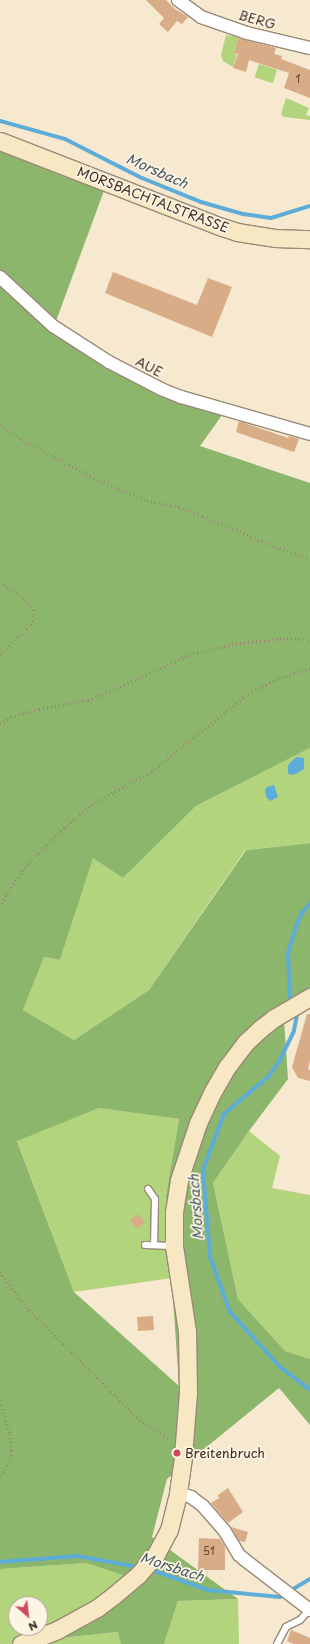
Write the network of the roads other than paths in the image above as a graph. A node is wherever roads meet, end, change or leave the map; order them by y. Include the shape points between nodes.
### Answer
1 (178, 0) edge
2 (310, 48) edge
3 (0, 141) edge
4 (310, 239) edge
5 (0, 276) edge
6 (310, 434) edge
7 (306, 1000) edge
8 (148, 1189) dead end
9 (145, 1245) dead end
10 (154, 1245) junction
11 (174, 1246) junction
12 (178, 1493) junction
13 (310, 1610) edge
14 (22, 1644) edge
15 (277, 1644) edge

1 - 2 street, BERG via 201,17 247,33
3 - 4 main road, MORSBACHTALSTRASSE via 237,232 275,238
5 - 6 street, AUE via 53,326 109,362 161,389
7 - 11 main road via 260,1029 245,1043 213,1091 179,1180 174,1212
8 - 10 lane via 155,1199
9 - 10 lane
10 - 11 lane
11 - 12 main road via 187,1331 187,1416
12 - 13 street via 203,1506 224,1530 239,1555
12 - 14 main road via 169,1530 156,1554 138,1575 97,1608 57,1630
13 - 15 lane via 286,1628

